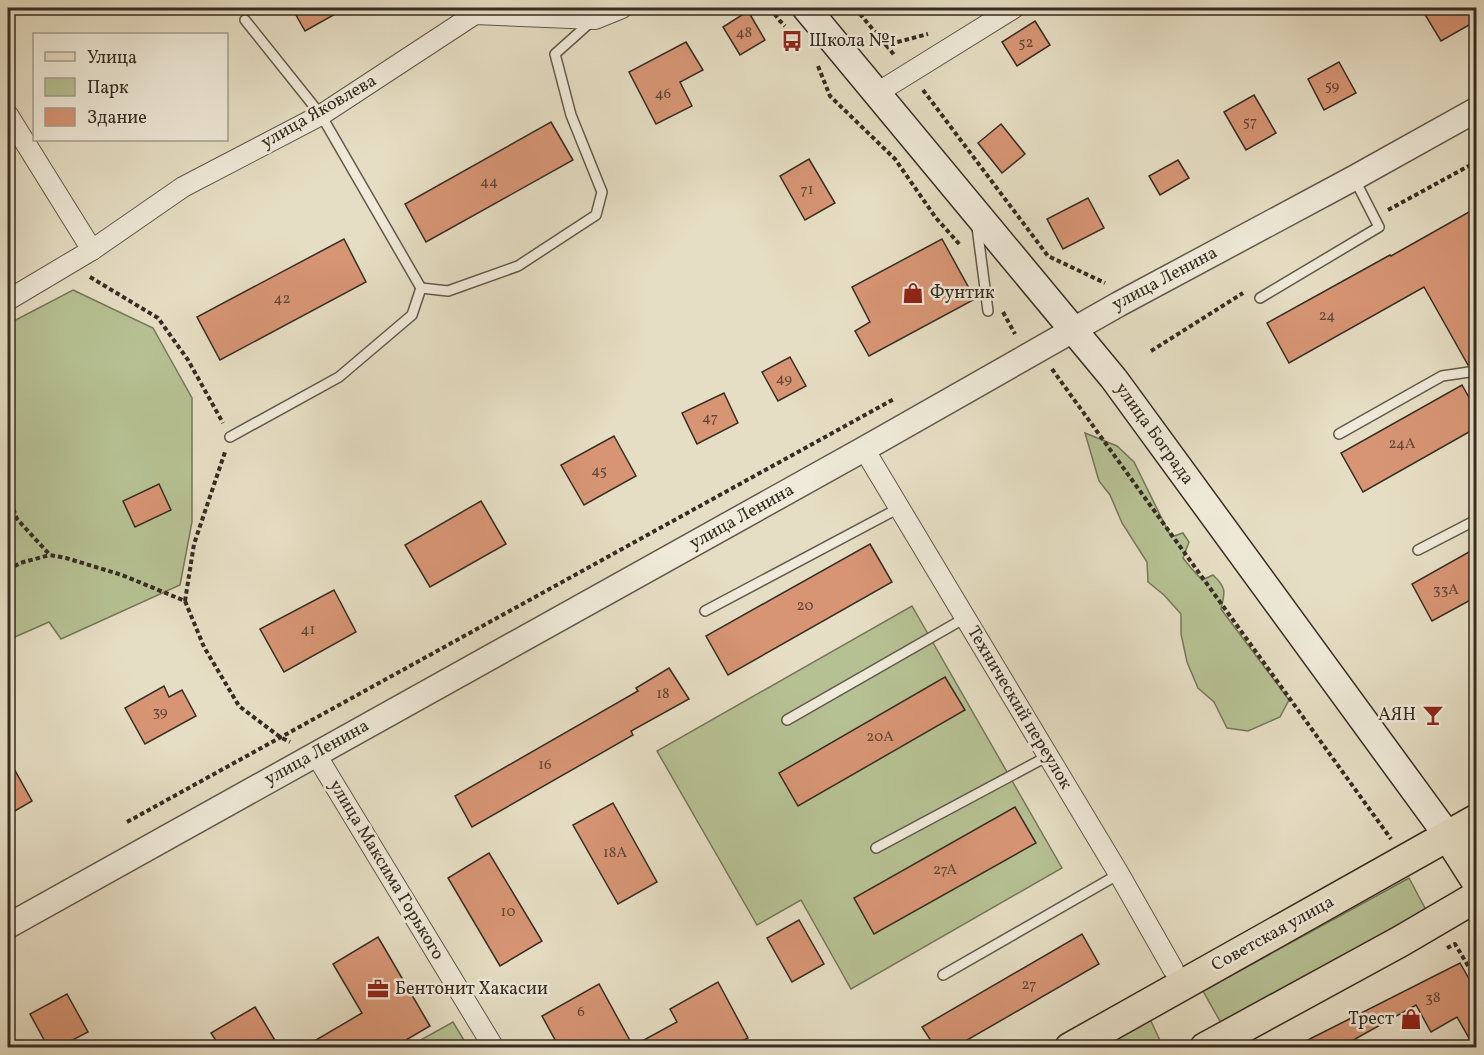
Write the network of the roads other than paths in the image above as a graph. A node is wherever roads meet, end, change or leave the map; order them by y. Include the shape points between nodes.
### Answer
1 (622, 8) edge
2 (806, 8) edge
3 (1014, 8) edge
4 (478, 11) edge
5 (595, 19) junction
6 (245, 20) dead end
7 (877, 93) junction
8 (1476, 110) edge
9 (8, 115) edge
10 (321, 115) junction
11 (1354, 178) junction
12 (974, 212) junction
13 (93, 250) junction
14 (421, 288) junction
15 (1260, 298) dead end
16 (8, 300) edge
17 (988, 311) dead end
18 (1073, 330) junction
19 (1476, 371) edge
20 (1339, 434) dead end
21 (230, 437) road end
22 (864, 449) junction
23 (899, 508) junction
24 (1476, 520) edge
25 (1418, 550) dead end
26 (705, 611) dead end
27 (965, 618) junction
28 (787, 720) dead end
29 (315, 753) junction
30 (1048, 756) junction
31 (1476, 820) edge
32 (1448, 836) junction
33 (876, 849) dead end
34 (1119, 874) junction
35 (1476, 880) edge
36 (1476, 897) edge
37 (8, 926) edge
38 (1173, 969) dead end
39 (943, 975) dead end
40 (494, 1047) edge
41 (1070, 1047) edge
42 (1205, 1047) edge

1 - 5 street, улица Яковлева
2 - 7 main road, улица Бограда
3 - 7 street
4 - 5 street, улица Яковлева
4 - 10 street, улица Яковлева
5 - 14 lane via 555,54 571,115 602,192 596,215 518,266 448,291
6 - 10 lane
7 - 12 main road, улица Бограда
8 - 11 street, улица Ленина
9 - 13 street
10 - 13 street, улица Яковлева via 183,187
10 - 14 lane
11 - 15 lane via 1379,227
11 - 18 street, улица Ленина
12 - 17 lane
12 - 18 main road, улица Бограда
13 - 16 street, улица Яковлева
14 - 21 lane via 412,315 339,376
18 - 22 street, улица Ленина
18 - 32 main road, улица Бограда via 1114,379
19 - 20 lane via 1442,376
22 - 23 street, Технический переулок
22 - 29 street, улица Ленина
23 - 26 lane
23 - 27 street, Технический переулок
24 - 25 lane
27 - 28 lane
27 - 30 street, Технический переулок
29 - 37 street, улица Ленина
29 - 40 street, улица Максима Горького
30 - 33 lane
30 - 34 street, Технический переулок
31 - 32 main road, Советская улица
32 - 35 main road, улица Бограда
32 - 41 main road, Советская улица
34 - 38 street, Технический переулок
34 - 39 lane
36 - 42 main road

